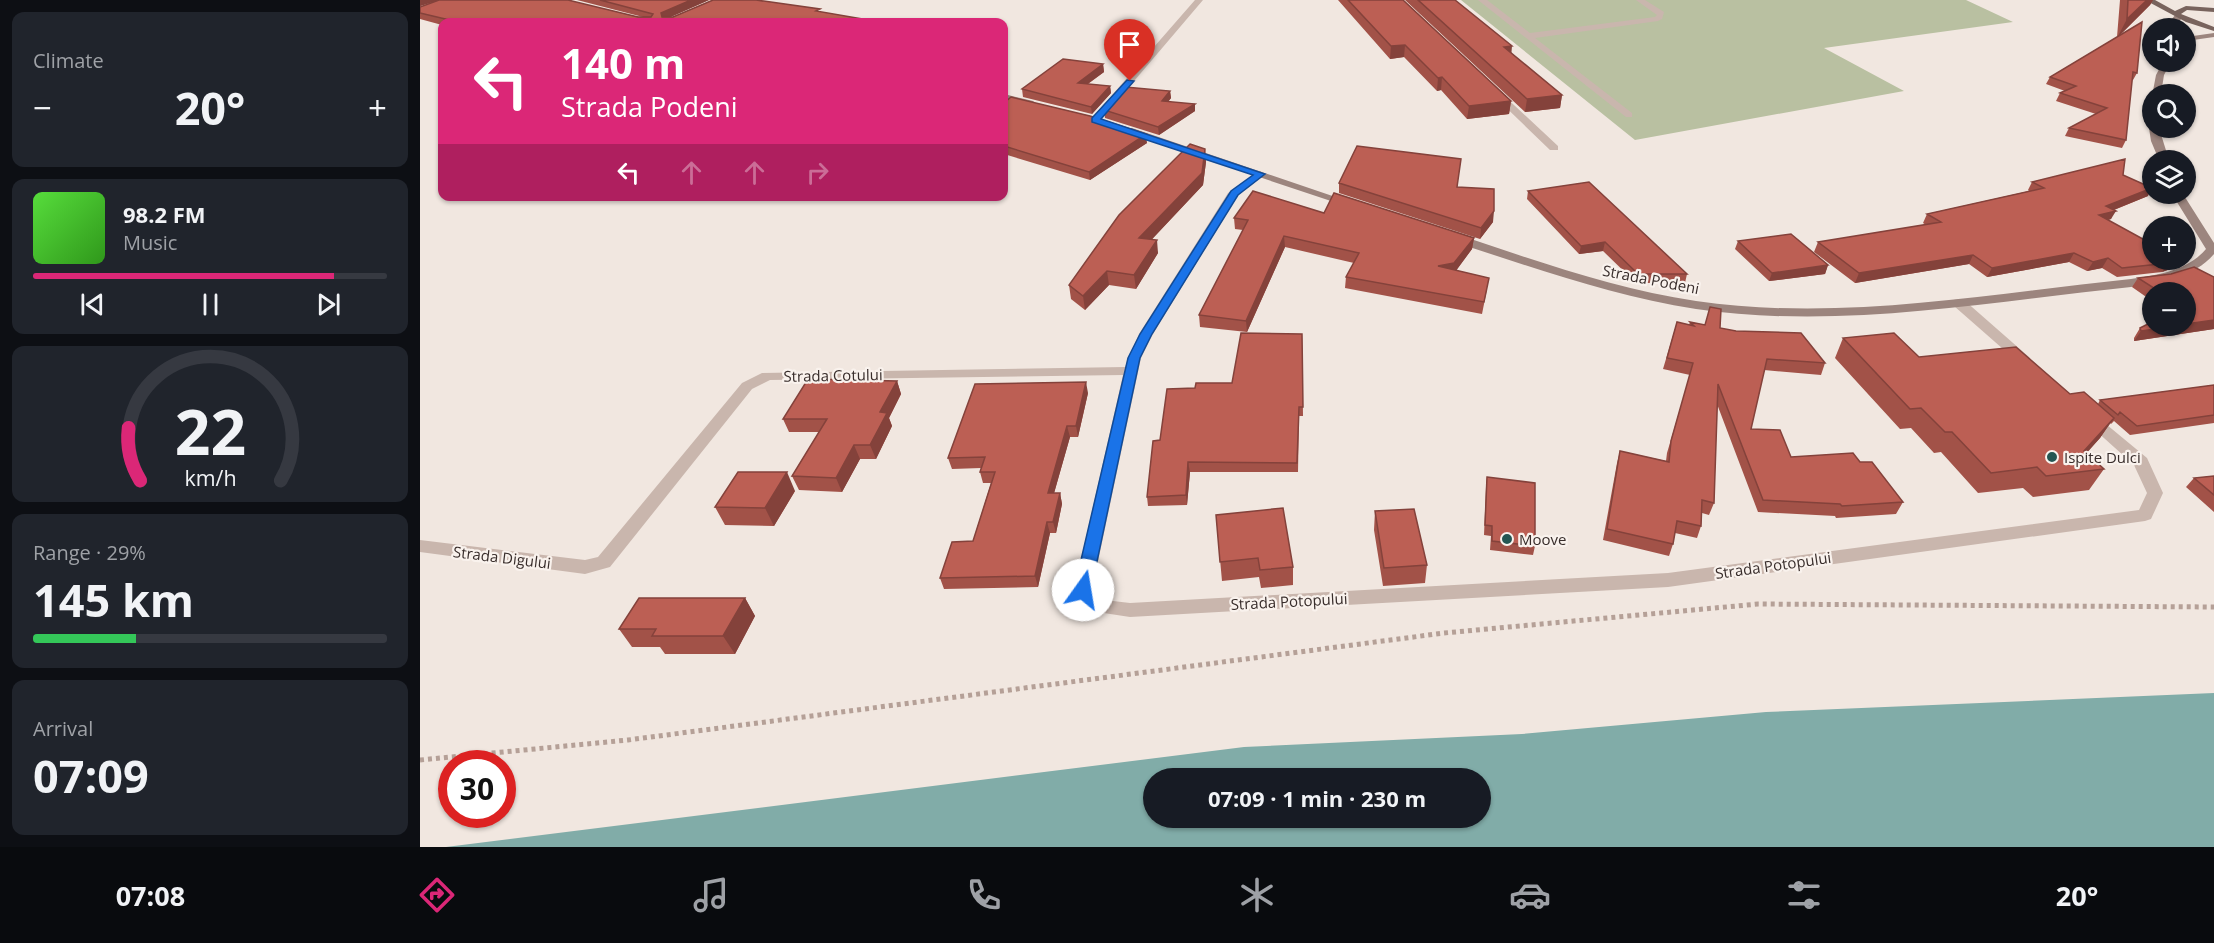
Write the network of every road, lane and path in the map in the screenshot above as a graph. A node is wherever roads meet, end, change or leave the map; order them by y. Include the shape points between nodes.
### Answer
1 (1199, 0) edge
2 (1482, 0) edge
3 (1640, 0) edge
4 (2149, 0) edge
5 (2184, 0) edge
6 (2212, 9) edge
7 (2178, 14) junction
8 (2176, 18) edge
9 (2214, 29) edge
10 (2214, 35) edge
11 (1528, 36) junction
12 (2196, 38) edge
13 (1487, 84) edge
14 (1008, 98) edge
15 (1043, 105) edge
16 (1629, 115) dead end
17 (1101, 122) joint
18 (1554, 148) dead end
19 (1260, 174) junction
20 (2184, 204) edge
21 (1361, 207) edge
22 (1439, 233) edge
23 (2213, 249) edge
24 (1959, 303) junction
25 (1131, 371) junction
26 (2037, 372) edge
27 (2080, 409) edge
28 (420, 546) edge
29 (585, 567) joint
30 (2214, 607) edge
31 (420, 760) edge

1 - 17 street
2 - 11 street
3 - 11 street via 1661,14 1659,19
4 - 7 main road
5 - 6 main road
6 - 7 main road via 2186,9
7 - 8 main road
7 - 9 main road
10 - 12 main road
11 - 16 street
13 - 18 street
14 - 15 main road
17 - 19 main road
19 - 21 main road
19 - 25 street via 1234,193 1146,334
20 - 23 main road
22 - 24 main road, Strada Podeni via 1596,283 1667,299 1799,313
23 - 24 main road, Strada Podeni via 2192,268 2170,275
24 - 26 street
25 - 27 street, Strada Potopului via 1083,590 1090,605 1100,608 1130,610 1668,579 2145,515 2155,493 2141,462
25 - 29 street, Strada Cotului via 767,376 747,386 616,550 604,562
28 - 29 street, Strada Digului
30 - 31 path via 1758,604 1444,633 628,740

